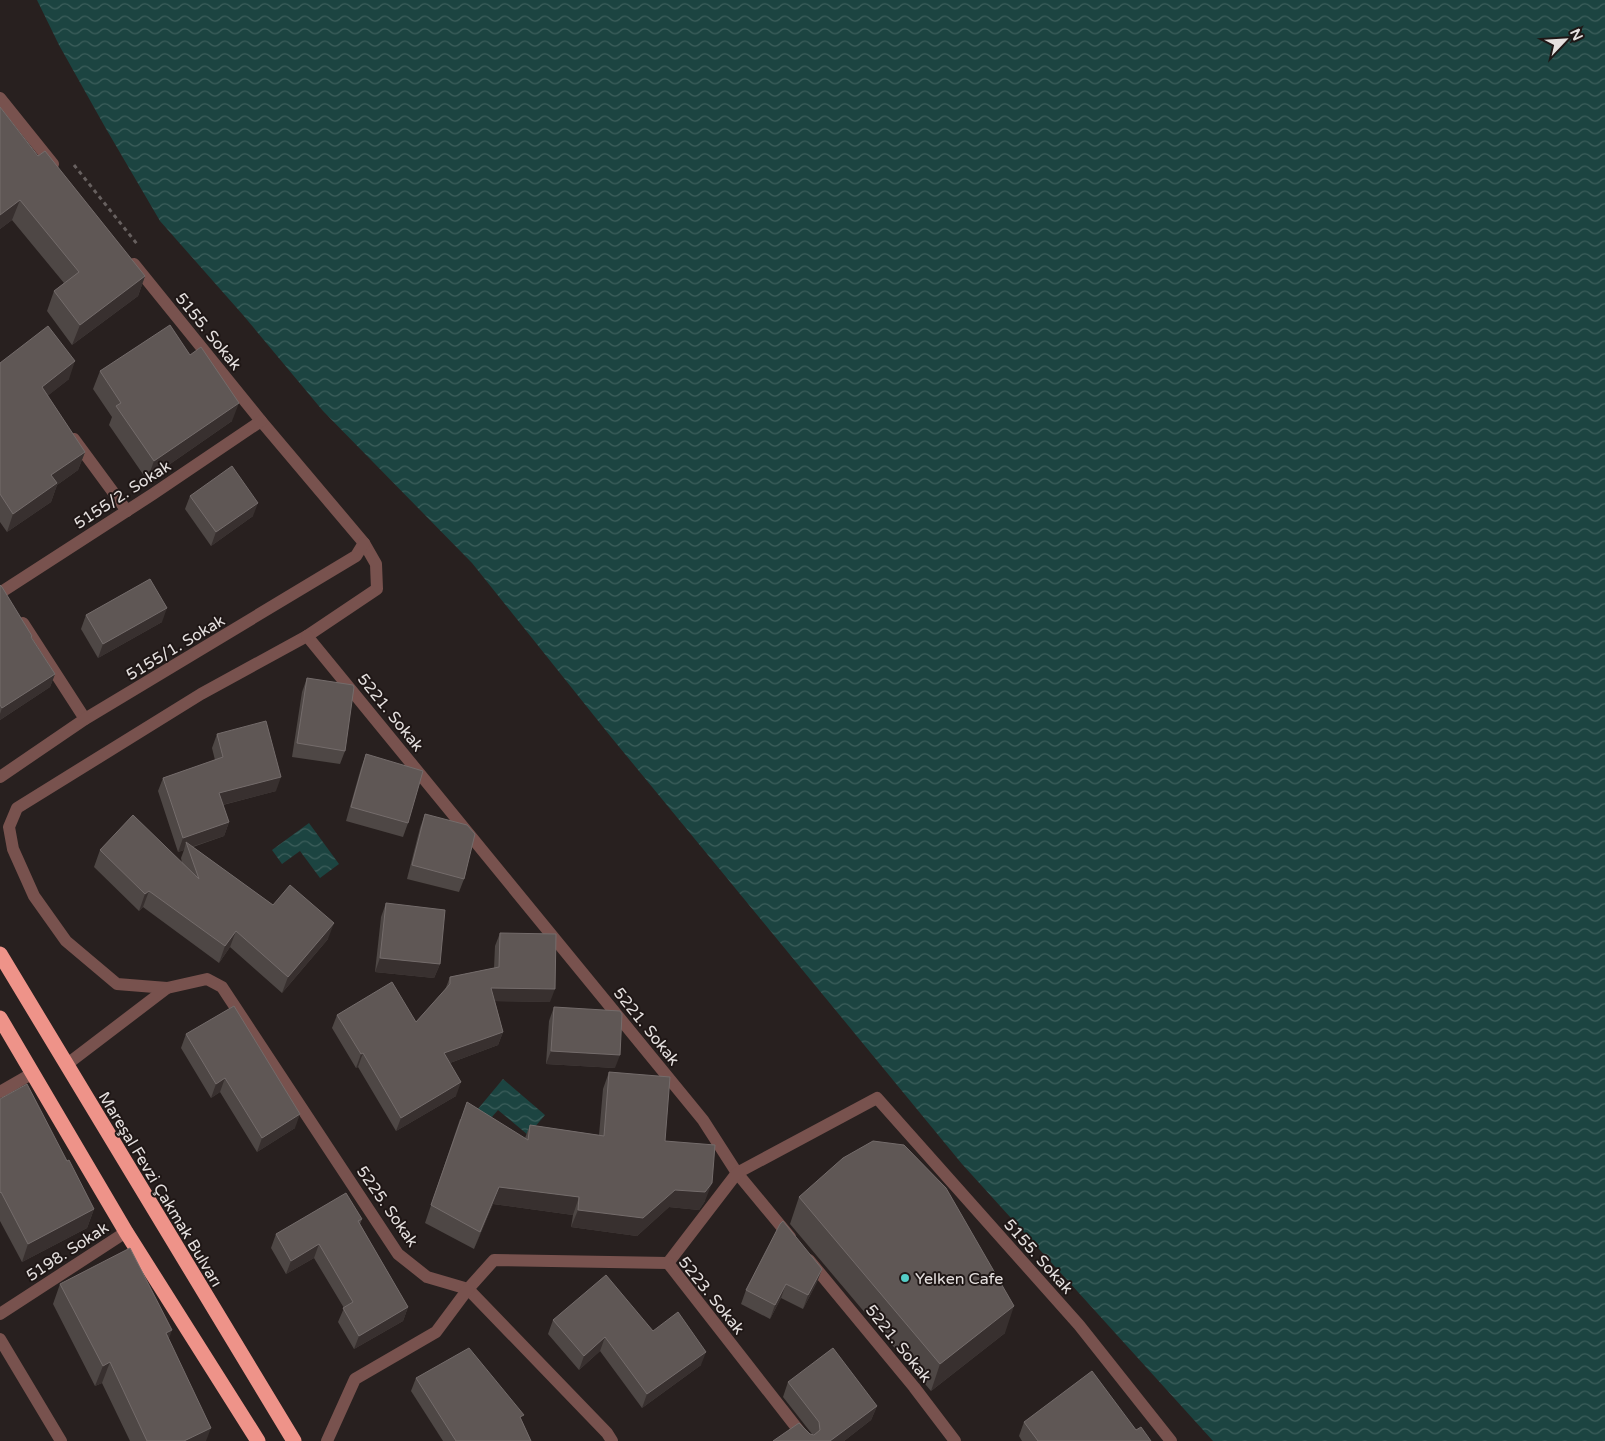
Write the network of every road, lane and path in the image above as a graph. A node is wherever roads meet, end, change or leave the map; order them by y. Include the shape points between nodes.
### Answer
1 (0, 98) edge
2 (74, 164) dead end
3 (60, 173) edge
4 (140, 249) dead end
5 (123, 250) edge
6 (261, 421) junction
7 (66, 428) edge
8 (127, 512) junction
9 (364, 543) junction
10 (3, 593) edge
11 (18, 616) edge
12 (308, 636) junction
13 (85, 720) junction
14 (0, 776) edge
15 (0, 954) edge
16 (167, 988) junction
17 (0, 1018) edge
18 (66, 1065) junction
19 (33, 1073) junction
20 (0, 1092) edge
21 (736, 1173) junction
22 (126, 1232) junction
23 (668, 1263) junction
24 (468, 1289) junction
25 (0, 1314) edge
26 (0, 1339) edge
27 (61, 1441) edge
28 (258, 1441) edge
29 (294, 1441) edge
30 (327, 1441) edge
31 (612, 1441) edge
32 (807, 1441) edge
33 (955, 1441) edge
34 (1172, 1441) edge

1 - 3 street
2 - 4 path
5 - 6 street, 5155. Sokak
6 - 8 street, 5155/2. Sokak
6 - 9 street, 5155. Sokak
7 - 8 street
8 - 10 street, 5155/2. Sokak
9 - 12 street, 5155. Sokak via 376,564 377,589
9 - 13 street, 5155/1. Sokak via 356,556 344,564
11 - 13 street
12 - 16 street via 201,694 17,808 9,827 13,849 34,896 66,941 117,984
12 - 21 street, 5221. Sokak via 703,1120
13 - 14 street, 5155/1. Sokak
15 - 18 highway, Mareşal Fevzi Çakmak Bulvarı
16 - 18 street
16 - 24 street, 5225. Sokak via 207,979 222,987 398,1254 427,1277
17 - 19 highway
18 - 29 highway, Mareşal Fevzi Çakmak Bulvarı
19 - 20 street
19 - 22 highway
21 - 23 street
21 - 33 street, 5221. Sokak via 914,1386
21 - 34 street, 5155. Sokak via 877,1098 1079,1325
22 - 25 street, 5198. Sokak
22 - 28 highway
23 - 24 street, 5223. Sokak via 494,1260
23 - 32 street, 5223. Sokak
24 - 30 street, 5223. Sokak via 436,1332 355,1379
24 - 31 street, 5225. Sokak
26 - 27 street

